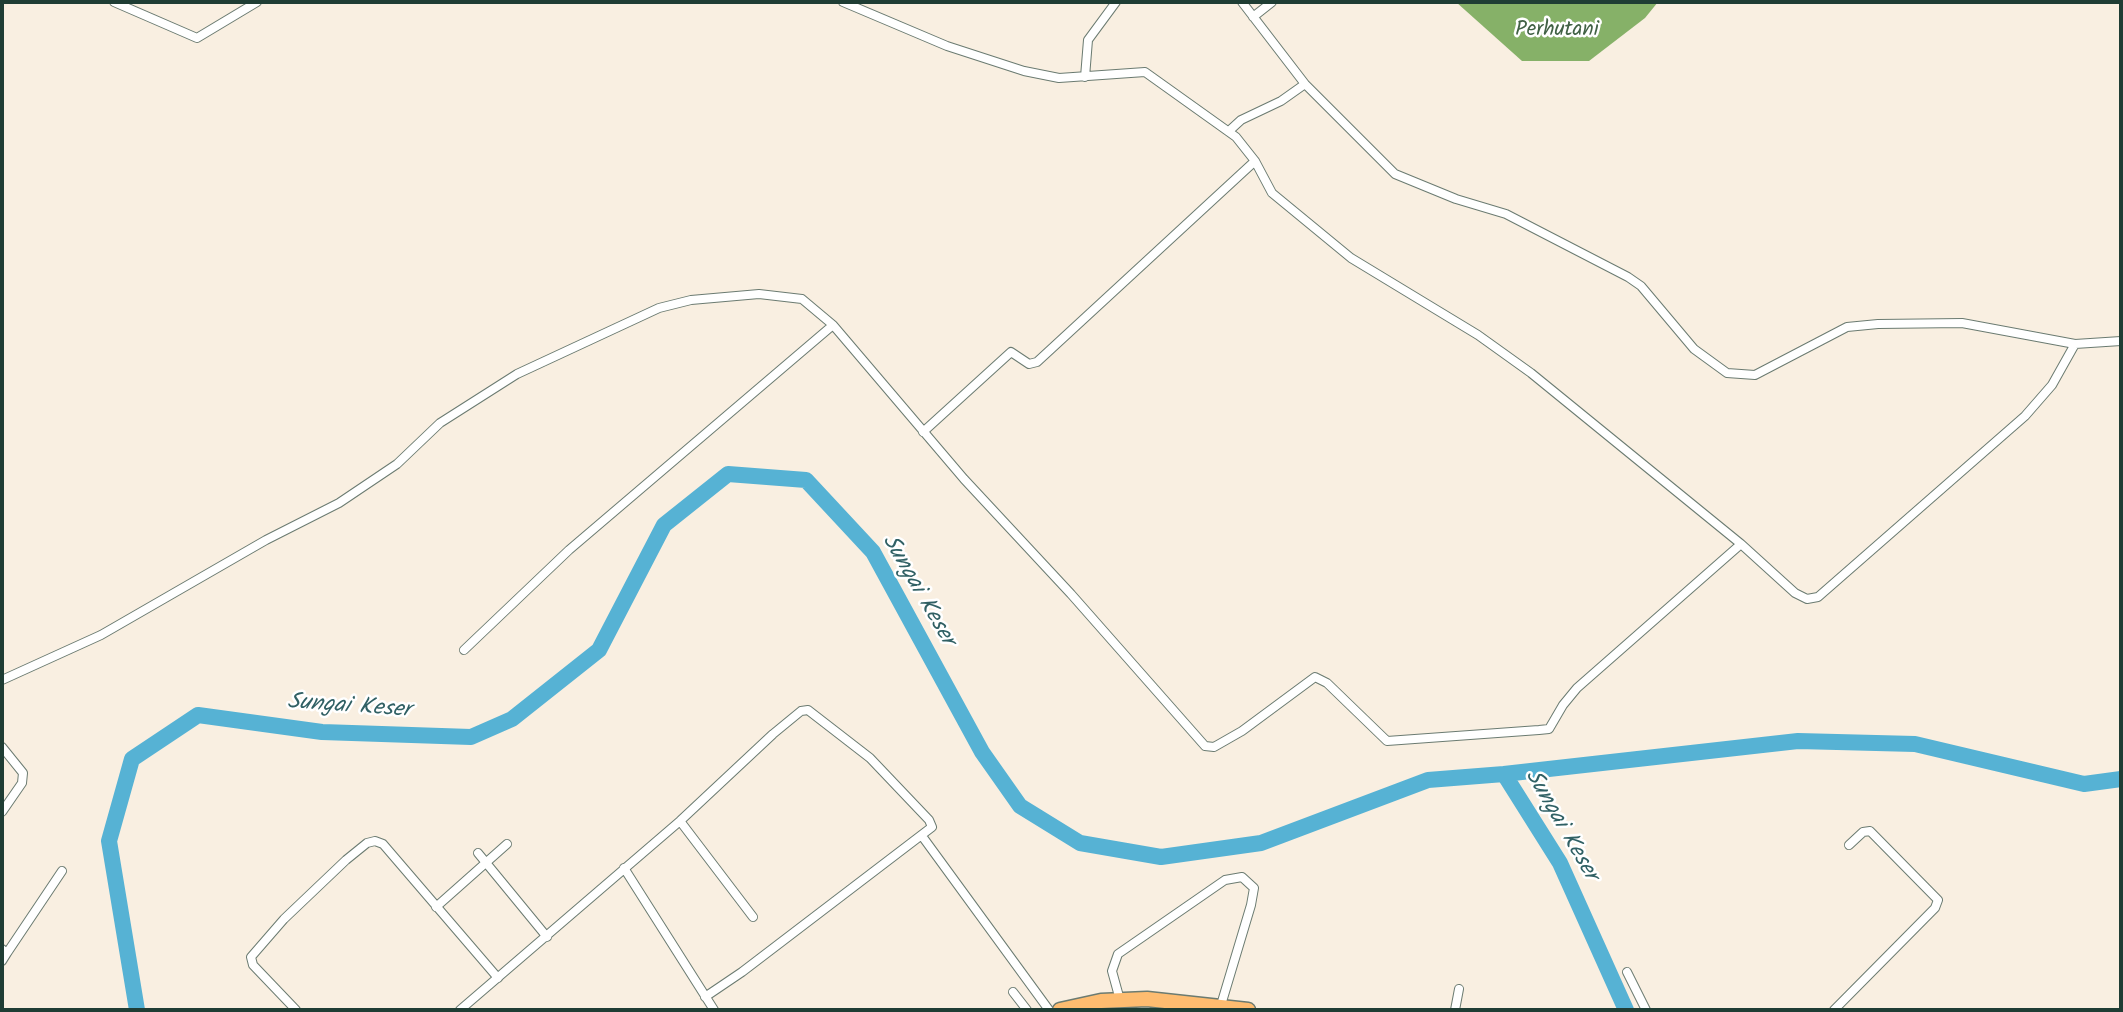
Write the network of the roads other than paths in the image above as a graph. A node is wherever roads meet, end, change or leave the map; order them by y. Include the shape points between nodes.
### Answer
1 (114, 2) edge
2 (257, 2) edge
3 (843, 2) edge
4 (1116, 2) edge
5 (1242, 2) edge
6 (1272, 2) edge
7 (1253, 17) junction
8 (1085, 77) junction
9 (1303, 86) junction
10 (1229, 131) junction
11 (1253, 162) junction
12 (833, 325) junction
13 (2121, 341) edge
14 (2075, 344) junction
15 (923, 432) junction
16 (1740, 545) junction
17 (464, 650) dead end
18 (2, 680) edge
19 (2, 747) edge
20 (2, 812) edge
21 (680, 821) junction
22 (922, 836) junction
23 (507, 844) dead end
24 (1849, 845) dead end
25 (478, 853) dead end
26 (486, 862) junction
27 (624, 868) junction
28 (62, 871) dead end
29 (436, 907) junction
30 (753, 917) dead end
31 (547, 937) junction
32 (5, 951) edge
33 (2, 961) edge
34 (1627, 972) dead end
35 (498, 978) junction
36 (1459, 989) dead end
37 (1013, 992) dead end
38 (705, 997) junction
39 (1119, 1000) junction
40 (1221, 1005) junction
41 (296, 1010) edge
42 (460, 1010) edge
43 (714, 1010) edge
44 (1027, 1010) edge
45 (1049, 1010) edge
46 (1060, 1010) edge
47 (1248, 1010) edge
48 (1455, 1010) edge
49 (1646, 1010) edge
50 (1834, 1010) edge

1 - 2 street via 197,38
3 - 8 street via 982,58 1059,78
4 - 8 street via 1088,40
5 - 7 street
6 - 7 street
7 - 9 street
8 - 10 street via 1146,72
9 - 10 street
9 - 14 street via 1401,179 1506,214 1628,277 1695,349 1727,373 1755,375 1847,327 1878,324 1962,323
10 - 11 street
11 - 15 street via 1037,362 1029,364 1011,352
11 - 16 street via 1272,193 1365,269 1440,311 1531,373
12 - 15 street
12 - 17 street via 569,550
12 - 18 street via 802,299 759,294 691,300 628,320 517,374 470,403 430,431 397,464 339,503 101,635
13 - 14 street
14 - 16 street via 2059,375 2025,416 1818,597 1807,599 1795,593
15 - 16 street via 1195,738 1210,747 1242,731 1315,677 1387,741 1549,729 1577,688
19 - 20 street via 23,773 22,783
21 - 22 street via 773,734 808,710 870,758 929,820 932,827
21 - 27 street
21 - 30 street
22 - 38 street
22 - 45 street
23 - 26 street
24 - 50 street via 1870,831 1938,900
25 - 26 street
26 - 29 street
26 - 31 street
27 - 31 street
27 - 38 street
28 - 32 street
29 - 35 street
29 - 41 street via 383,844 367,843 284,919 251,957 253,965
31 - 35 street
32 - 33 street
34 - 49 street
35 - 42 street
36 - 48 street
37 - 44 street
38 - 43 street
39 - 40 highway
39 - 40 street via 1112,971 1118,954 1225,880 1242,877 1254,888
39 - 46 highway
40 - 47 highway

